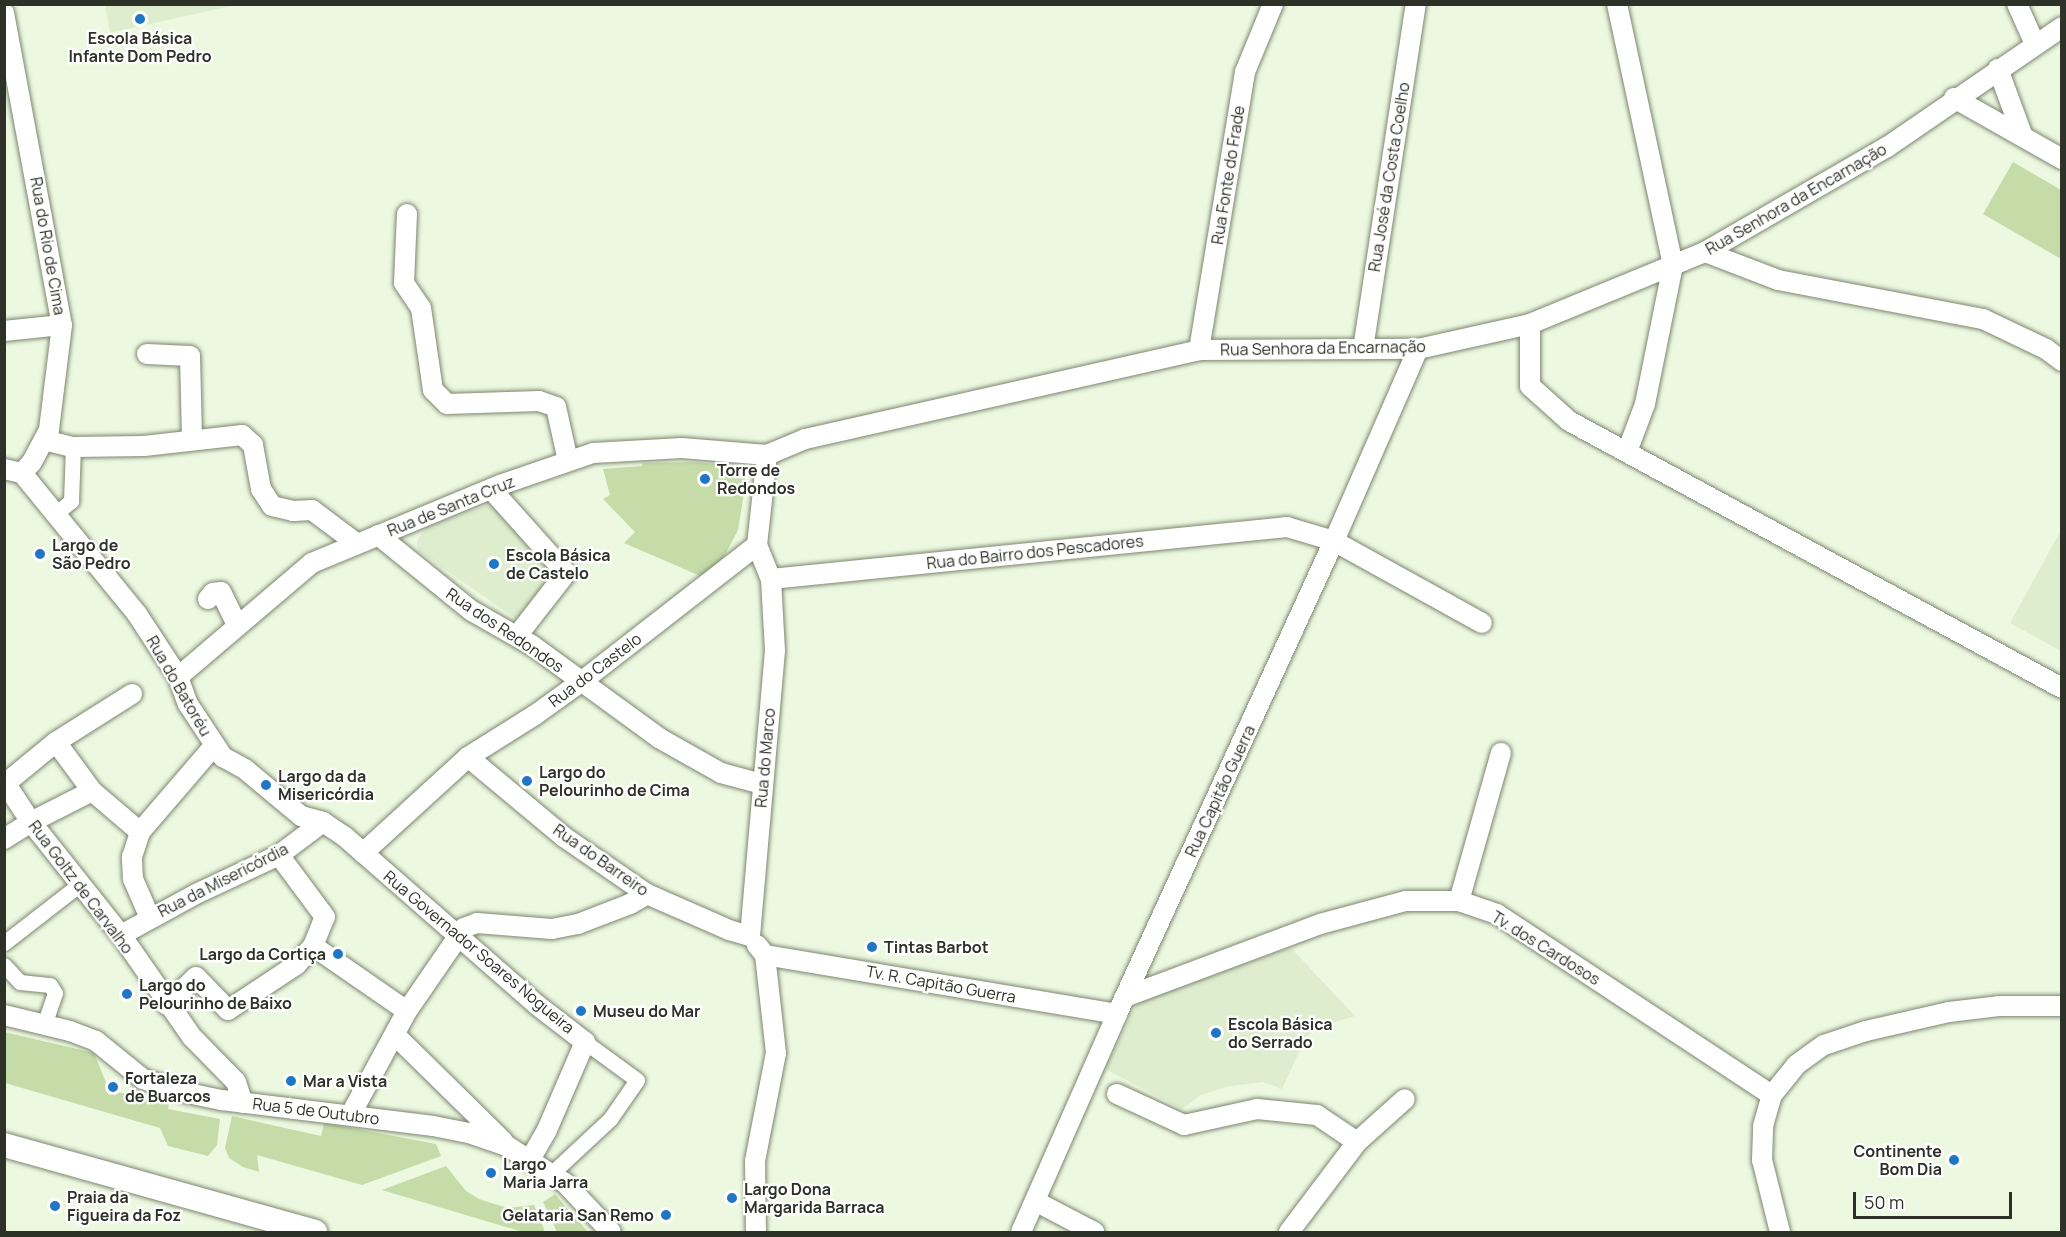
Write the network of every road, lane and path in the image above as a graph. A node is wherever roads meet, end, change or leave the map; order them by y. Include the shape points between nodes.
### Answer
1 (1273, 4) edge
2 (1416, 4) edge
3 (1617, 4) edge
4 (2017, 4) edge
5 (4, 13) edge
6 (2061, 27) edge
7 (2035, 44) junction
8 (1998, 69) junction
9 (1954, 98) junction
10 (2023, 137) junction
11 (2061, 159) edge
12 (407, 214) dead end
13 (1706, 252) junction
14 (1673, 265) junction
15 (1530, 324) junction
16 (62, 325) junction
17 (4, 331) edge
18 (1418, 349) junction
19 (1199, 350) junction
20 (1363, 350) junction
21 (147, 354) dead end
22 (2061, 361) edge
23 (192, 439) junction
24 (44, 440) junction
25 (73, 447) junction
26 (1627, 452) junction
27 (767, 454) junction
28 (568, 461) junction
29 (13, 471) edge
30 (491, 489) junction
31 (55, 514) junction
32 (378, 535) junction
33 (1334, 541) junction
34 (356, 543) junction
35 (757, 545) junction
36 (771, 579) junction
37 (208, 599) dead end
38 (1482, 623) dead end
39 (237, 626) junction
40 (517, 636) junction
41 (178, 677) junction
42 (581, 682) junction
43 (2061, 688) edge
44 (132, 694) dead end
45 (57, 742) junction
46 (214, 746) junction
47 (1502, 753) dead end
48 (468, 757) junction
49 (5, 782) edge
50 (762, 784) junction
51 (92, 791) junction
52 (31, 822) junction
53 (323, 822) junction
54 (140, 832) junction
55 (4, 839) edge
56 (363, 853) junction
57 (279, 855) junction
58 (80, 884) junction
59 (647, 894) junction
60 (1459, 901) junction
61 (150, 918) junction
62 (120, 935) junction
63 (458, 936) junction
64 (750, 936) junction
65 (4, 943) edge
66 (313, 946) junction
67 (765, 955) junction
68 (4, 964) edge
69 (167, 1005) junction
70 (1121, 1006) junction
71 (2061, 1006) edge
72 (407, 1011) junction
73 (4, 1015) edge
74 (44, 1025) junction
75 (396, 1036) junction
76 (585, 1042) junction
77 (1117, 1094) dead end
78 (1772, 1095) junction
79 (1405, 1099) dead end
80 (243, 1103) junction
81 (351, 1114) junction
82 (1357, 1142) junction
83 (4, 1144) edge
84 (507, 1146) junction
85 (530, 1160) junction
86 (551, 1174) junction
87 (1035, 1201) junction
88 (315, 1233) edge
89 (611, 1233) edge
90 (756, 1233) edge
91 (1021, 1233) edge
92 (1094, 1233) edge
93 (1289, 1233) edge
94 (1780, 1233) edge

1 - 19 street, Rua Fonte do Frade via 1245,72
2 - 20 street, Rua José da Costa Coelho
3 - 14 street
4 - 7 street
5 - 16 street, Rua do Rio de Cima
6 - 7 street, Rua Senhora da Encarnação
7 - 8 street, Rua Senhora da Encarnação
8 - 9 street, Rua Senhora da Encarnação
8 - 10 street
9 - 10 street
9 - 13 street, Rua Senhora da Encarnação via 1887,147
10 - 11 street
12 - 28 street via 404,283 421,308 433,390 447,405 539,400 556,407
13 - 14 street, Rua Senhora da Encarnação
13 - 22 street via 1778,280 1983,319 2046,349
14 - 15 street, Rua Senhora da Encarnação
14 - 26 street via 1645,404
15 - 18 street, Rua Senhora da Encarnação
15 - 26 street via 1530,387 1569,421
16 - 17 street
16 - 24 street, Rua do Rio de Cima via 49,430
18 - 20 street, Rua Senhora da Encarnação
18 - 33 street, Rua Capitão Guerra
19 - 20 street, Rua Senhora da Encarnação
19 - 27 street, Rua Senhora da Encarnação via 805,439
21 - 23 street via 190,356
23 - 25 street via 144,446
23 - 34 street via 242,435 253,445 261,489 272,506 312,510
24 - 25 street
24 - 29 street, Rua do Rio de Cima
25 - 31 street via 71,501
26 - 43 street
27 - 28 street, Rua de Santa Cruz via 682,448 593,453
27 - 35 street
28 - 30 street, Rua de Santa Cruz
29 - 31 street, Rua do Batoréu
30 - 32 street, Rua de Santa Cruz
30 - 40 street via 566,573
31 - 41 street, Rua do Batoréu via 137,614
32 - 34 street, Rua de Santa Cruz
32 - 40 street, Rua dos Redondos via 472,611
33 - 36 street, Rua do Bairro dos Pescadores via 1287,527
33 - 38 street, Rua do Bairro dos Pescadores
33 - 70 street, Rua Capitão Guerra
34 - 39 street, Rua de Santa Cruz via 312,563
35 - 36 street
35 - 42 street, Rua do Castelo
36 - 50 street, Rua do Marco via 775,651
37 - 39 street via 221,592
39 - 41 street, Rua de Santa Cruz
40 - 42 street, Rua dos Redondos
41 - 46 street, Rua do Batoréu via 188,704
42 - 48 street, Rua do Castelo
42 - 50 street, Rua dos Redondos via 659,738 721,773
44 - 45 street
45 - 49 street
45 - 51 street
46 - 53 street, Rua do Batoréu via 223,757 246,770 302,816
46 - 54 street
47 - 60 street
48 - 56 street, Rua do Castelo
48 - 59 street, Rua do Barreiro via 564,837
49 - 52 street, Rua Goltz de Carvalho
50 - 64 street, Rua do Marco
51 - 52 street
51 - 54 street
52 - 55 street
52 - 58 street, Rua Goltz de Carvalho
53 - 56 street, Rua Governador Soares Nogueira
53 - 57 street, Rua da Misericórdia
54 - 61 street via 132,857 133,879
56 - 63 street, Rua Governador Soares Nogueira
57 - 61 street, Rua da Misericórdia
57 - 66 street via 325,917
58 - 62 street, Rua Goltz de Carvalho
58 - 65 street
59 - 63 street via 578,924 552,929 477,923 464,928
59 - 64 street, Rua do Barreiro
60 - 70 street, Tv. dos Cardosos via 1406,901 1320,924
60 - 78 street, Tv. dos Cardosos via 1497,915
61 - 62 street, Rua da Misericórdia
62 - 69 street, Rua Goltz de Carvalho
63 - 72 street
63 - 76 street, Rua Governador Soares Nogueira
64 - 67 street
66 - 69 street via 296,965 228,1010 196,977
66 - 72 street
67 - 70 street, Tv. R. Capitão Guerra
67 - 90 street via 776,1053 755,1161
68 - 74 street via 20,982 50,985 55,993
69 - 80 street, Rua Goltz de Carvalho via 236,1082
70 - 87 street, Rua Capitão Guerra
71 - 78 street via 1999,1006 1949,1012 1866,1031 1824,1045 1796,1065
72 - 75 street
73 - 74 street, Rua 5 de Outubro
74 - 80 street, Rua 5 de Outubro via 96,1041 143,1079 183,1092
75 - 81 street
75 - 84 street
76 - 85 street
76 - 86 street, Rua Governador Soares Nogueira via 637,1080 610,1119
77 - 82 street via 1184,1125 1257,1109 1317,1115
78 - 94 street via 1763,1126 1762,1160
79 - 82 street
80 - 81 street, Rua 5 de Outubro
81 - 84 street, Rua 5 de Outubro via 469,1133
82 - 93 street
83 - 88 street
84 - 85 street, Rua 5 de Outubro
85 - 86 street, Rua 5 de Outubro
86 - 89 street, Rua 5 de Outubro via 565,1183
87 - 91 street, Rua Capitão Guerra
87 - 92 street

